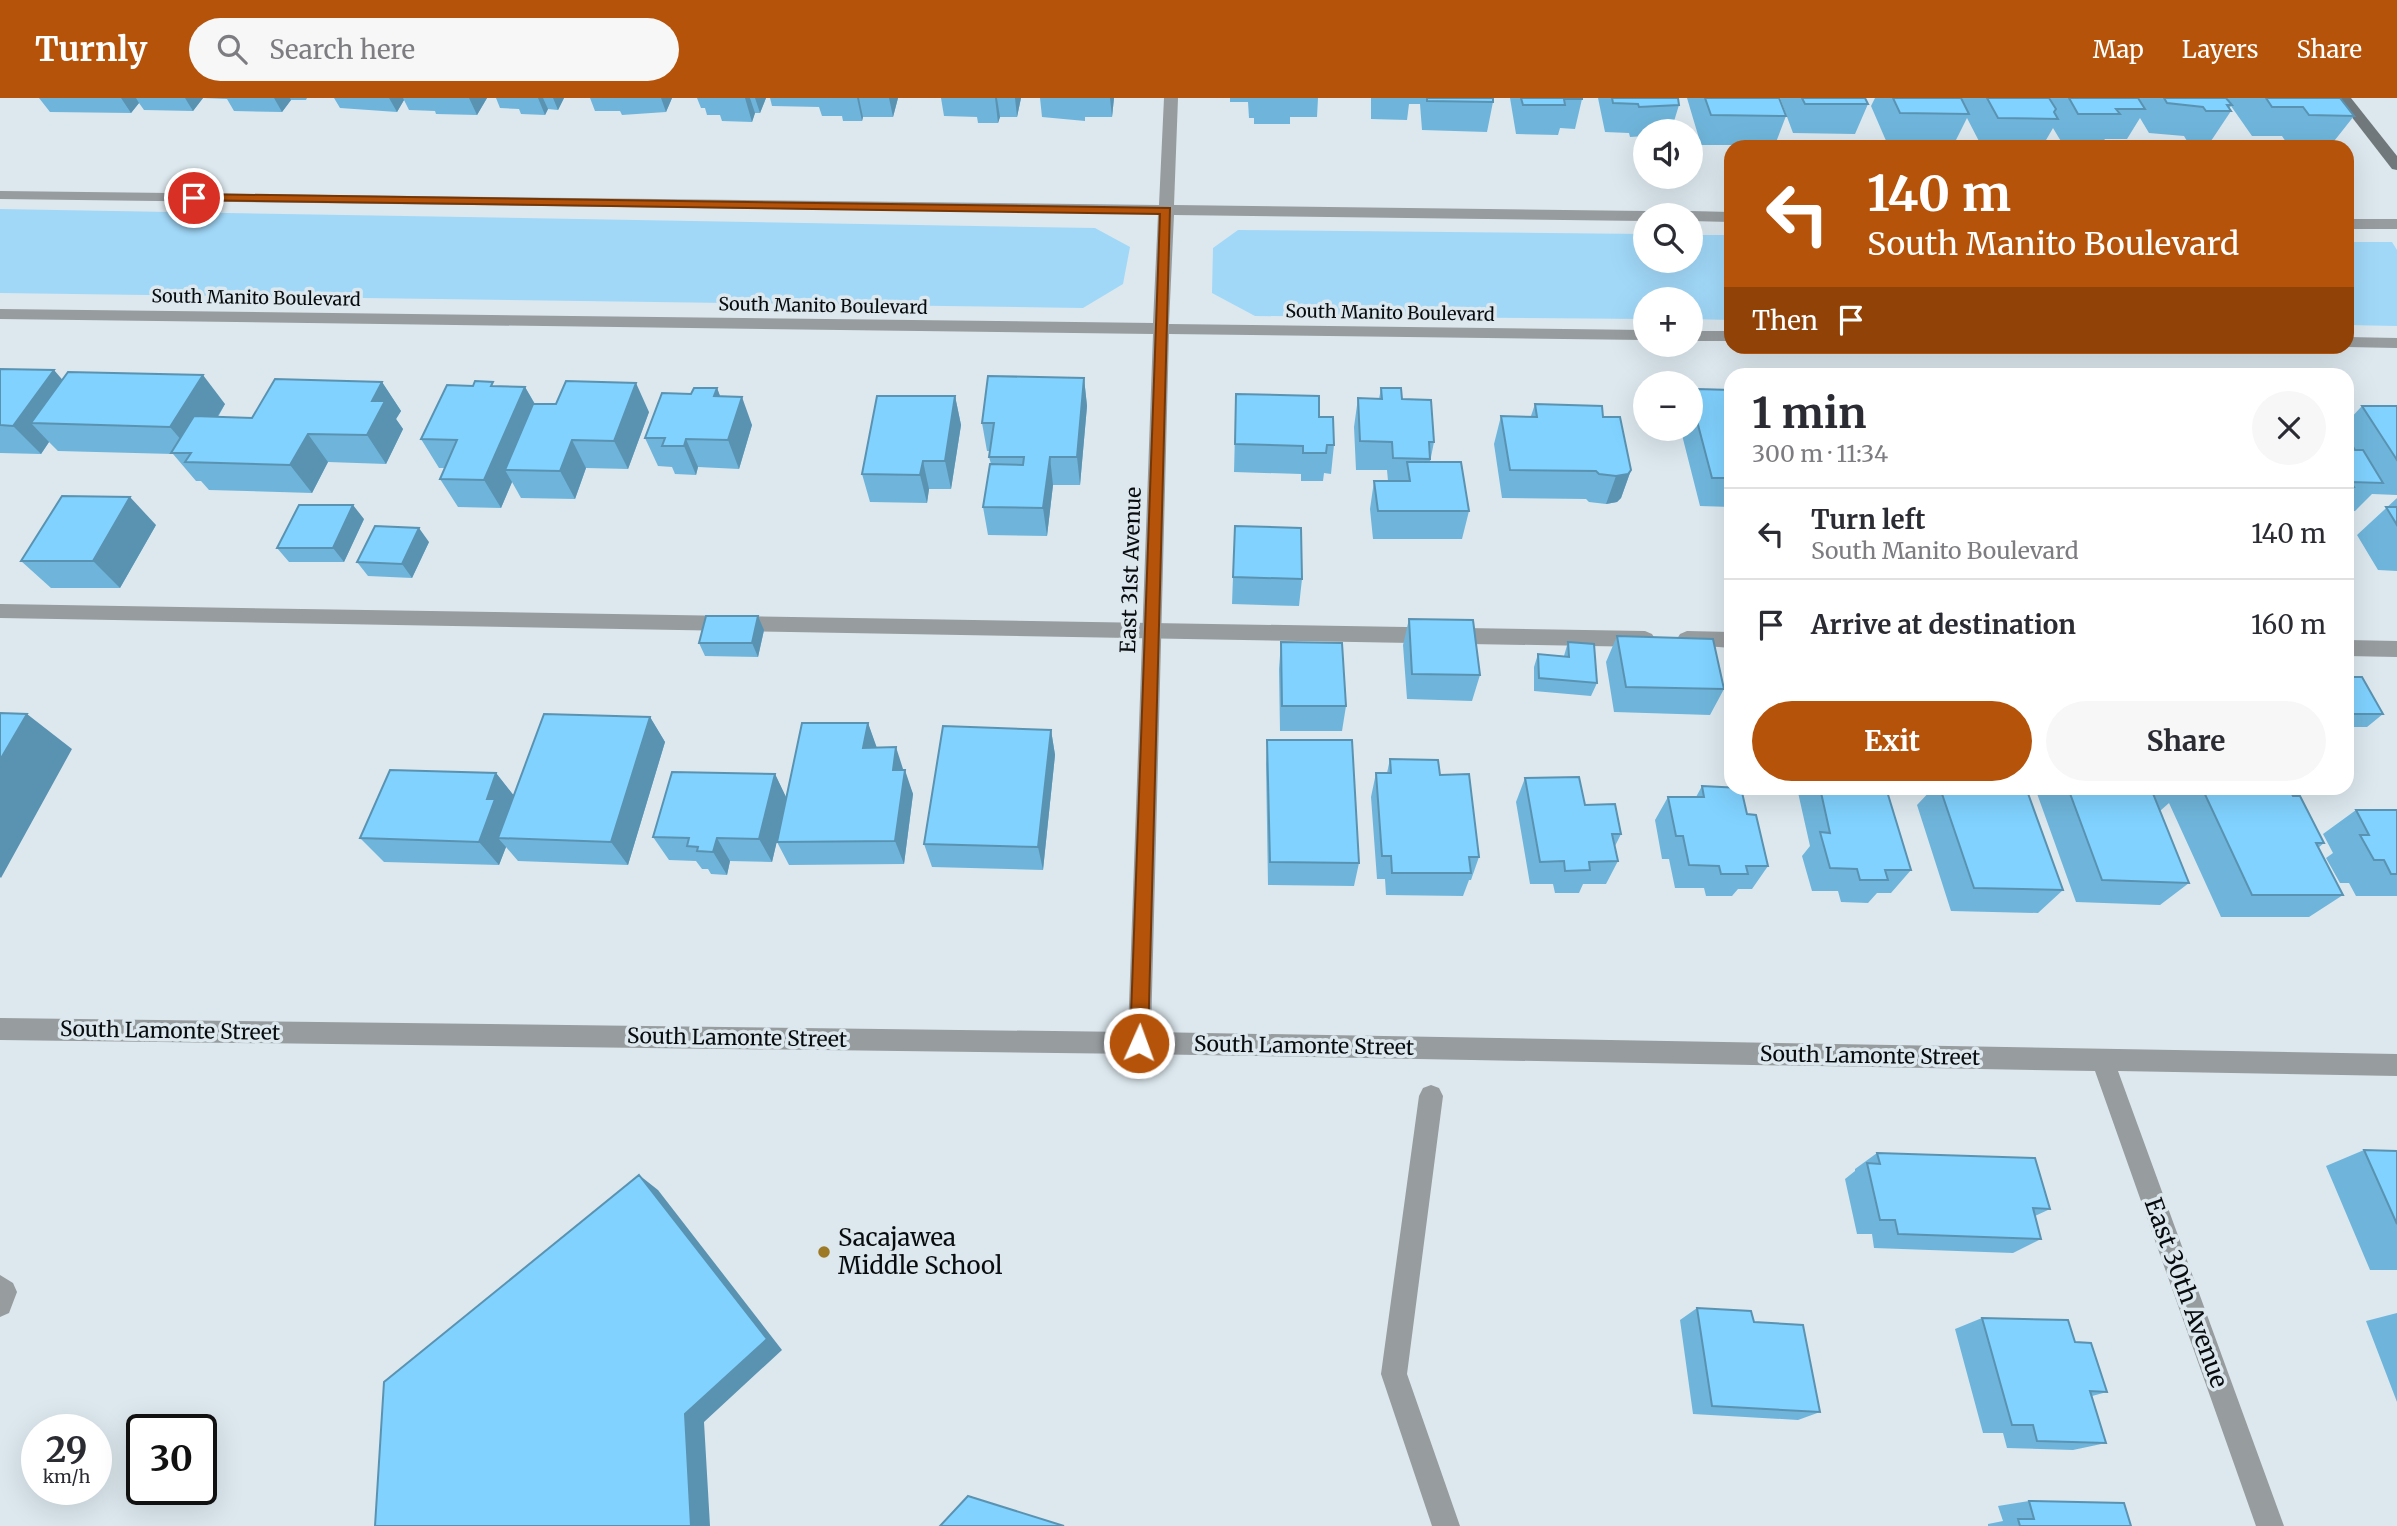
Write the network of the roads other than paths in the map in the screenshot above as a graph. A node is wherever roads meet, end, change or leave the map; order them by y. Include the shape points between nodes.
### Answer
1 (1171, 98) edge
2 (2344, 98) edge
3 (2397, 166) edge
4 (0, 195) edge
5 (1166, 211) junction
6 (1633, 216) edge
7 (1703, 216) edge
8 (1724, 217) edge
9 (2354, 224) edge
10 (2397, 224) edge
11 (0, 314) edge
12 (1161, 330) junction
13 (1633, 335) edge
14 (1703, 336) edge
15 (1724, 336) edge
16 (2354, 342) edge
17 (2397, 343) edge
18 (0, 611) edge
19 (1152, 632) junction
20 (1724, 640) edge
21 (2354, 648) edge
22 (2397, 649) edge
23 (0, 1029) edge
24 (1139, 1043) junction
25 (2103, 1061) junction
26 (2397, 1065) edge
27 (1431, 1096) dead end
28 (0, 1287) edge
29 (0, 1304) edge
30 (1446, 1526) edge
31 (2270, 1526) edge

1 - 5 street, East 31st Avenue
2 - 3 main road
4 - 5 street
5 - 6 street
5 - 12 street, East 31st Avenue
7 - 8 street
9 - 10 street
11 - 12 street, South Manito Boulevard
12 - 13 street, South Manito Boulevard
12 - 19 street, East 31st Avenue
14 - 15 street
16 - 17 street
18 - 19 street
19 - 20 street
19 - 24 street, East 31st Avenue
21 - 22 street
23 - 24 street, South Lamonte Street
24 - 25 street, South Lamonte Street
25 - 26 street, South Lamonte Street
25 - 31 street, East 30th Avenue
27 - 30 street via 1394,1374
28 - 29 street via 5,1292

